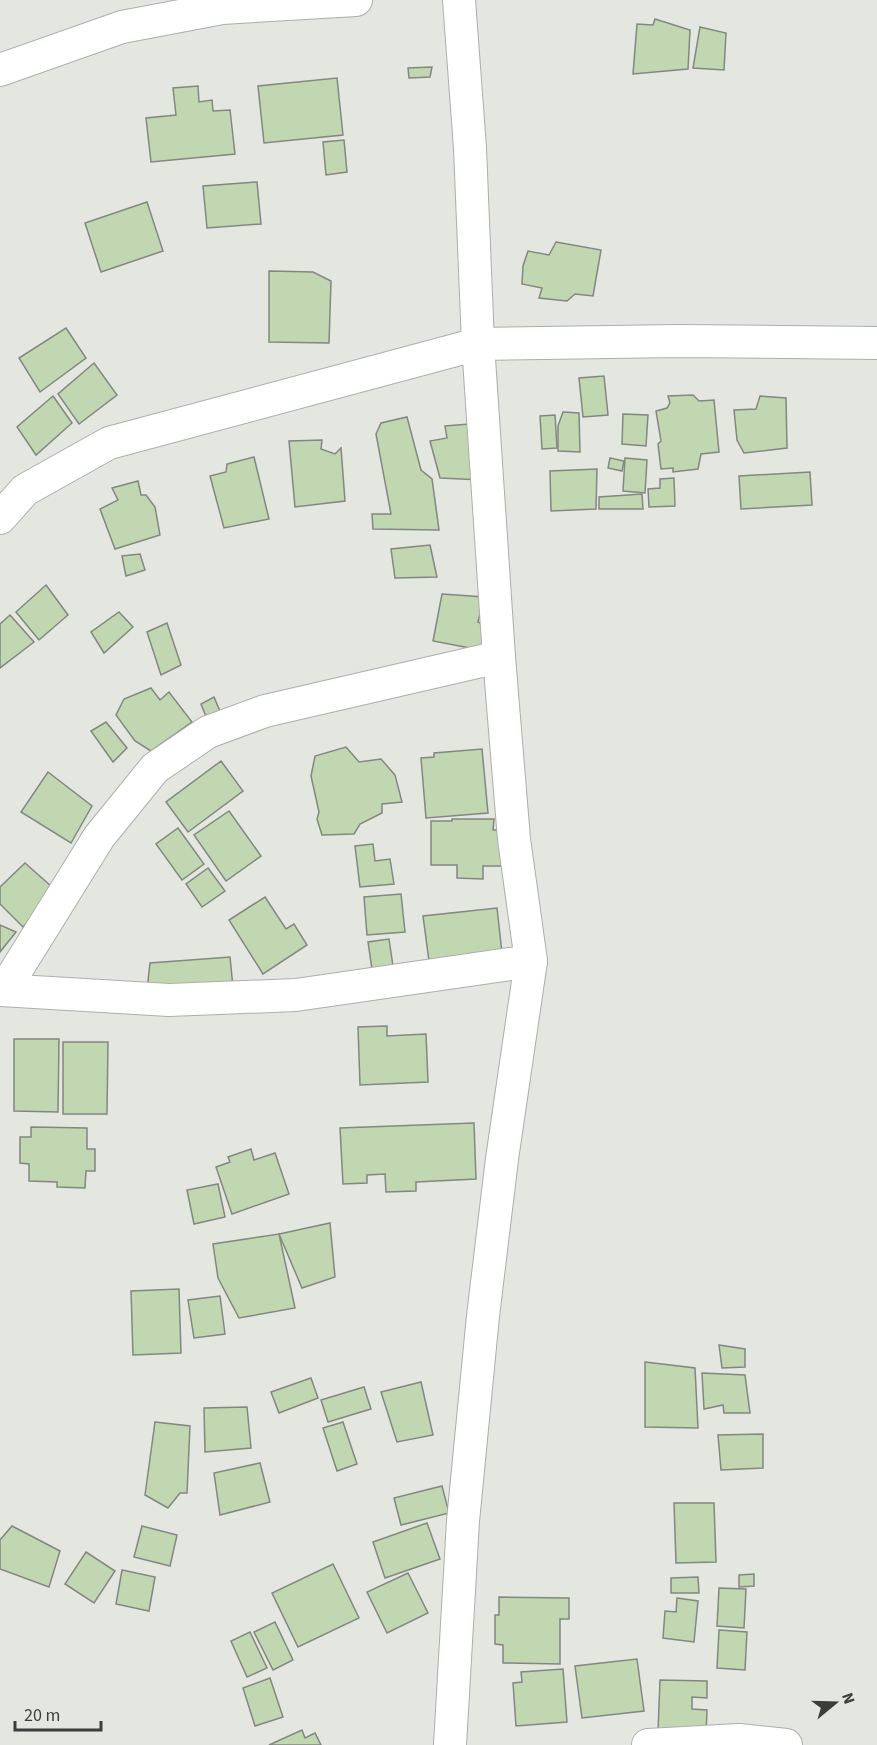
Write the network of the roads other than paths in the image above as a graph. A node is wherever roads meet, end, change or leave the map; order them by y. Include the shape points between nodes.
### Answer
1 (356, 0) edge
2 (459, 0) edge
3 (0, 70) edge
4 (877, 343) edge
5 (478, 344) junction
6 (0, 518) edge
7 (499, 657) junction
8 (531, 961) junction
9 (2, 990) edge
10 (450, 1745) edge
11 (648, 1745) edge
12 (786, 1745) edge

1 - 3 street via 222,8 133,25
2 - 5 street
4 - 5 street
5 - 6 street via 109,443 25,490
5 - 7 street
7 - 8 street via 514,839
7 - 9 street via 265,711 208,732 190,744 155,768 99,837
8 - 9 street via 296,995 170,1000
8 - 10 street via 481,1340 463,1521
11 - 12 street via 739,1740

